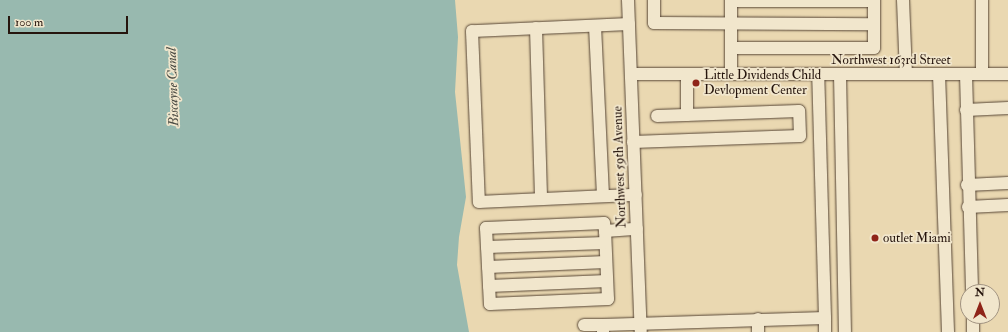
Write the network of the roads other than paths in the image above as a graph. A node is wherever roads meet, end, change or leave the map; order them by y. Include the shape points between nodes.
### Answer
1 (628, 0) edge
2 (654, 0) edge
3 (903, 0) edge
4 (982, 0) edge
5 (731, 1) edge
6 (874, 1) edge
7 (629, 24) junction
8 (731, 24) junction
9 (874, 24) junction
10 (595, 26) junction
11 (536, 28) junction
12 (731, 48) junction
13 (631, 74) junction
14 (687, 74) junction
15 (731, 74) junction
16 (818, 74) junction
17 (840, 74) junction
18 (906, 74) junction
19 (938, 74) junction
20 (966, 74) junction
21 (982, 74) junction
22 (1008, 74) edge
23 (1008, 108) edge
24 (819, 110) junction
25 (966, 110) junction
26 (800, 111) junction
27 (687, 115) junction
28 (657, 116) dead end
29 (634, 142) junction
30 (1008, 183) edge
31 (967, 185) junction
32 (636, 195) junction
33 (603, 196) junction
34 (541, 199) junction
35 (1008, 205) edge
36 (968, 207) junction
37 (637, 229) junction
38 (605, 231) junction
39 (605, 243) junction
40 (487, 247) junction
41 (606, 262) junction
42 (488, 267) junction
43 (607, 281) junction
44 (972, 284) edge
45 (489, 286) junction
46 (825, 318) junction
47 (758, 319) junction
48 (584, 325) dead end
49 (641, 327) edge
50 (603, 328) edge
51 (758, 332) edge
52 (825, 332) edge
53 (845, 332) edge
54 (948, 332) edge

1 - 7 street, Northwest 59th Avenue
2 - 8 street via 654,23
3 - 18 street
4 - 21 street
5 - 6 street
5 - 8 street
6 - 9 street
7 - 10 street
7 - 13 street, Northwest 59th Avenue
8 - 9 street
8 - 12 street
9 - 12 street via 874,48
10 - 11 street
10 - 33 street
11 - 34 street
11 - 34 street via 472,31 479,202
12 - 15 street
13 - 14 street, Northwest 163rd Street
13 - 29 street, Northwest 59th Avenue
14 - 15 street, Northwest 163rd Street
14 - 27 street
15 - 16 street, Northwest 163rd Street
16 - 17 street, Northwest 163rd Street
16 - 24 street
17 - 18 street, Northwest 163rd Street
17 - 53 street
18 - 19 street, Northwest 163rd Street
19 - 20 street, Northwest 163rd Street
19 - 54 street
20 - 21 street, Northwest 163rd Street
20 - 25 street
21 - 22 street, Northwest 163rd Street
23 - 25 street
24 - 26 street
24 - 46 street
25 - 31 street
26 - 27 street
26 - 29 street via 800,136
27 - 28 street
29 - 32 street, Northwest 59th Avenue
30 - 31 street
31 - 36 street
32 - 33 street
32 - 37 street, Northwest 59th Avenue
33 - 34 street
35 - 36 street
36 - 44 street
37 - 38 street
37 - 49 street, Northwest 59th Avenue
38 - 39 street
38 - 40 street via 604,223 486,228
39 - 40 street
39 - 41 street
40 - 42 street
41 - 42 street
41 - 43 street
42 - 45 street
43 - 45 street
43 - 45 street via 608,299 498,304 490,304
46 - 47 street
46 - 52 street
47 - 49 street
47 - 51 street
48 - 50 street
49 - 50 street

